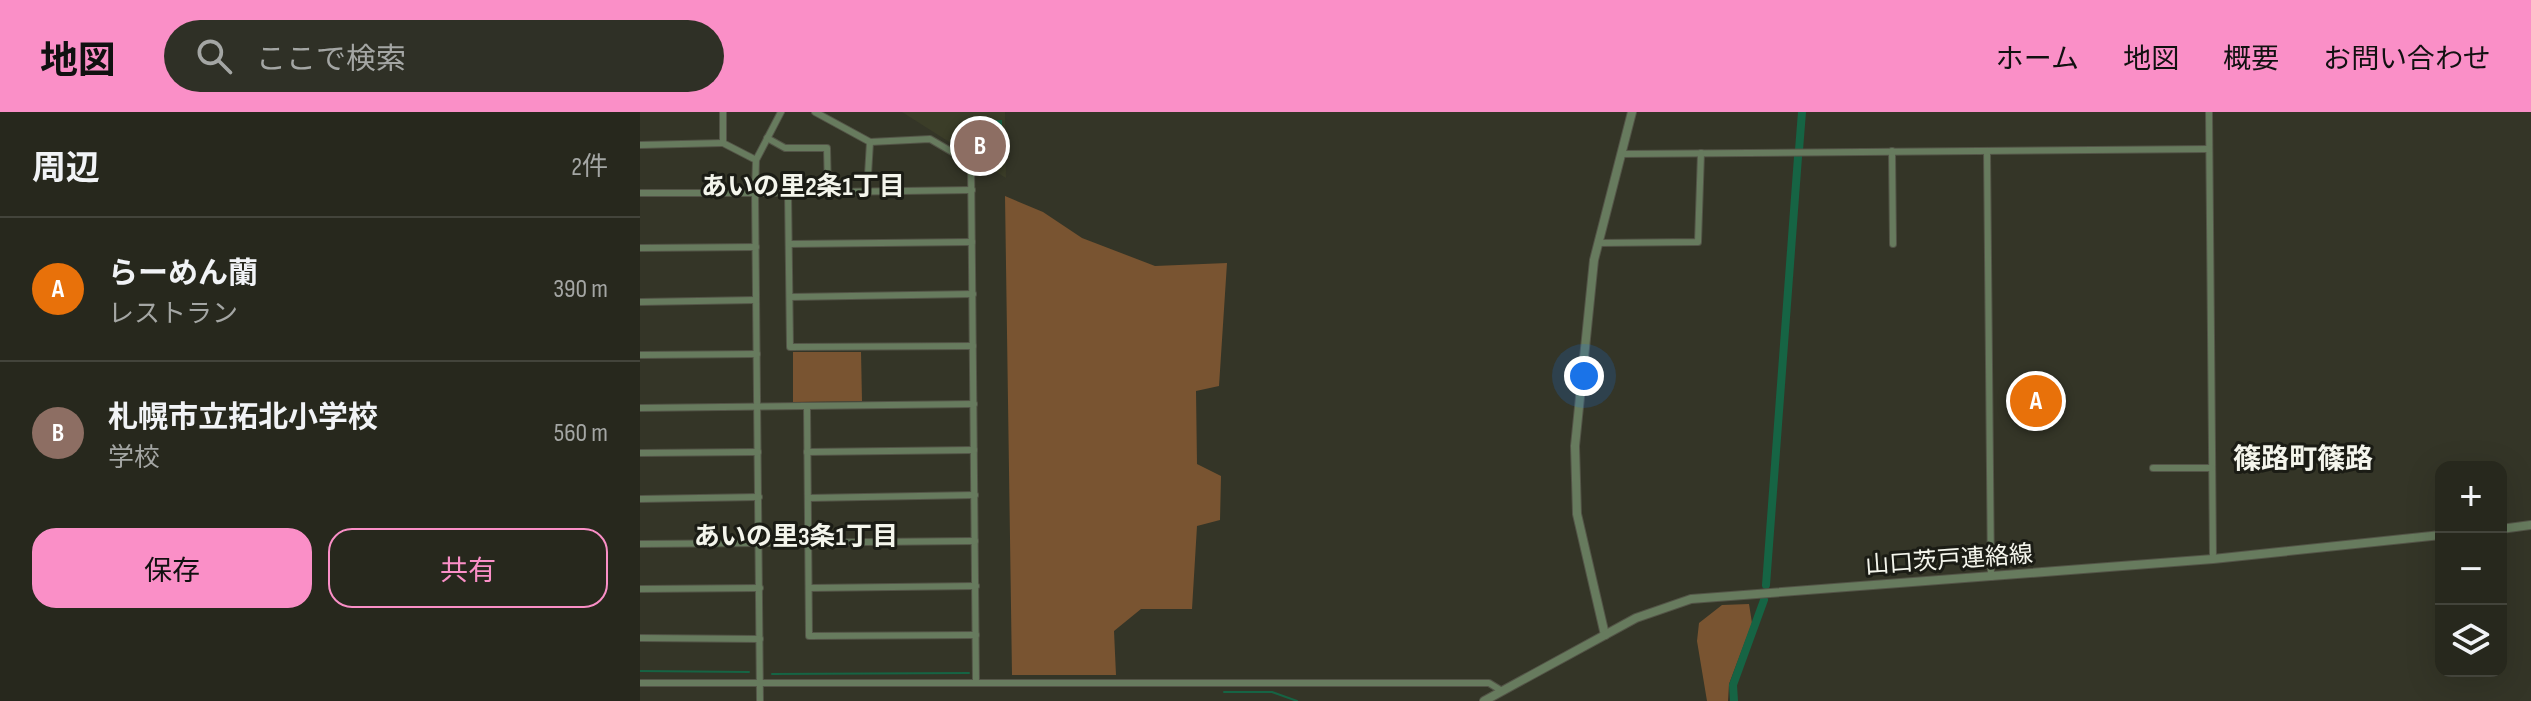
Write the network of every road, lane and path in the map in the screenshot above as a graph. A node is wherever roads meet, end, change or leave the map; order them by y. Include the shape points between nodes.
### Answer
1 (723, 112) edge
2 (781, 112) edge
3 (815, 112) edge
4 (1632, 112) edge
5 (2209, 112) edge
6 (767, 138) junction
7 (870, 142) junction
8 (723, 143) junction
9 (640, 145) edge
10 (2209, 149) junction
11 (1892, 151) junction
12 (1987, 151) junction
13 (1701, 153) junction
14 (1621, 154) junction
15 (756, 160) junction
16 (972, 190) junction
17 (867, 191) junction
18 (788, 192) junction
19 (828, 192) junction
20 (640, 193) edge
21 (755, 193) junction
22 (972, 242) junction
23 (1598, 243) junction
24 (790, 244) junction
25 (1893, 244) dead end
26 (756, 247) junction
27 (640, 248) edge
28 (973, 294) junction
29 (790, 297) junction
30 (756, 300) junction
31 (640, 302) edge
32 (973, 346) junction
33 (757, 354) junction
34 (640, 355) edge
35 (974, 404) junction
36 (807, 406) junction
37 (758, 407) junction
38 (640, 408) edge
39 (974, 450) junction
40 (758, 452) junction
41 (807, 452) junction
42 (640, 453) edge
43 (2153, 468) dead end
44 (2212, 468) junction
45 (975, 495) junction
46 (759, 497) junction
47 (808, 498) junction
48 (640, 499) edge
49 (2531, 525) edge
50 (2507, 528) edge
51 (2435, 536) edge
52 (975, 541) junction
53 (808, 542) junction
54 (759, 543) junction
55 (640, 544) edge
56 (2213, 559) junction
57 (1991, 577) junction
58 (976, 586) junction
59 (760, 588) junction
60 (809, 588) junction
61 (640, 589) edge
62 (976, 635) junction
63 (1605, 635) junction
64 (640, 638) edge
65 (760, 639) junction
66 (640, 683) edge
67 (976, 683) junction
68 (760, 684) junction
69 (1502, 691) junction
70 (760, 701) edge
71 (1484, 701) edge

1 - 8 street
2 - 6 street
3 - 7 street
4 - 14 street
5 - 10 street
6 - 15 street
6 - 19 street via 785,148 827,148
7 - 16 street via 930,139 971,163
7 - 17 street
8 - 9 street
8 - 15 street
10 - 12 street
10 - 44 street
11 - 12 street
11 - 13 street
11 - 25 street
12 - 57 street
13 - 14 street
13 - 23 street via 1698,242
14 - 23 street
15 - 21 street
16 - 17 street
16 - 22 street
17 - 19 street
18 - 19 street
18 - 21 street
18 - 24 street
20 - 21 street
21 - 26 street
22 - 24 street
22 - 28 street
23 - 63 street via 1586,319 1574,483 1584,554
24 - 29 street
26 - 27 street
26 - 30 street
28 - 29 street
28 - 32 street
29 - 32 street via 790,347
30 - 31 street
30 - 33 street
32 - 35 street
33 - 34 street
33 - 37 street
35 - 36 street
35 - 39 street
36 - 37 street
36 - 41 street
37 - 38 street
37 - 40 street
39 - 41 street
39 - 45 street
40 - 42 street
40 - 46 street
41 - 47 street
43 - 44 street
44 - 56 street
45 - 47 street
45 - 52 street
46 - 48 street
46 - 54 street
47 - 53 street
49 - 50 street
51 - 56 street, 山口茨戸連絡線
52 - 53 street
52 - 58 street
53 - 54 street
53 - 60 street
54 - 55 street
54 - 59 street
56 - 57 street, 山口茨戸連絡線
57 - 63 street, 山口茨戸連絡線 via 1691,599
58 - 60 street
58 - 62 street
59 - 61 street
59 - 65 street
60 - 62 street via 809,636
62 - 67 street
63 - 69 street, 山口茨戸連絡線
64 - 65 street
65 - 68 street
66 - 68 street
67 - 68 street
67 - 69 street via 1489,683
68 - 70 street
69 - 71 street, 山口茨戸連絡線

